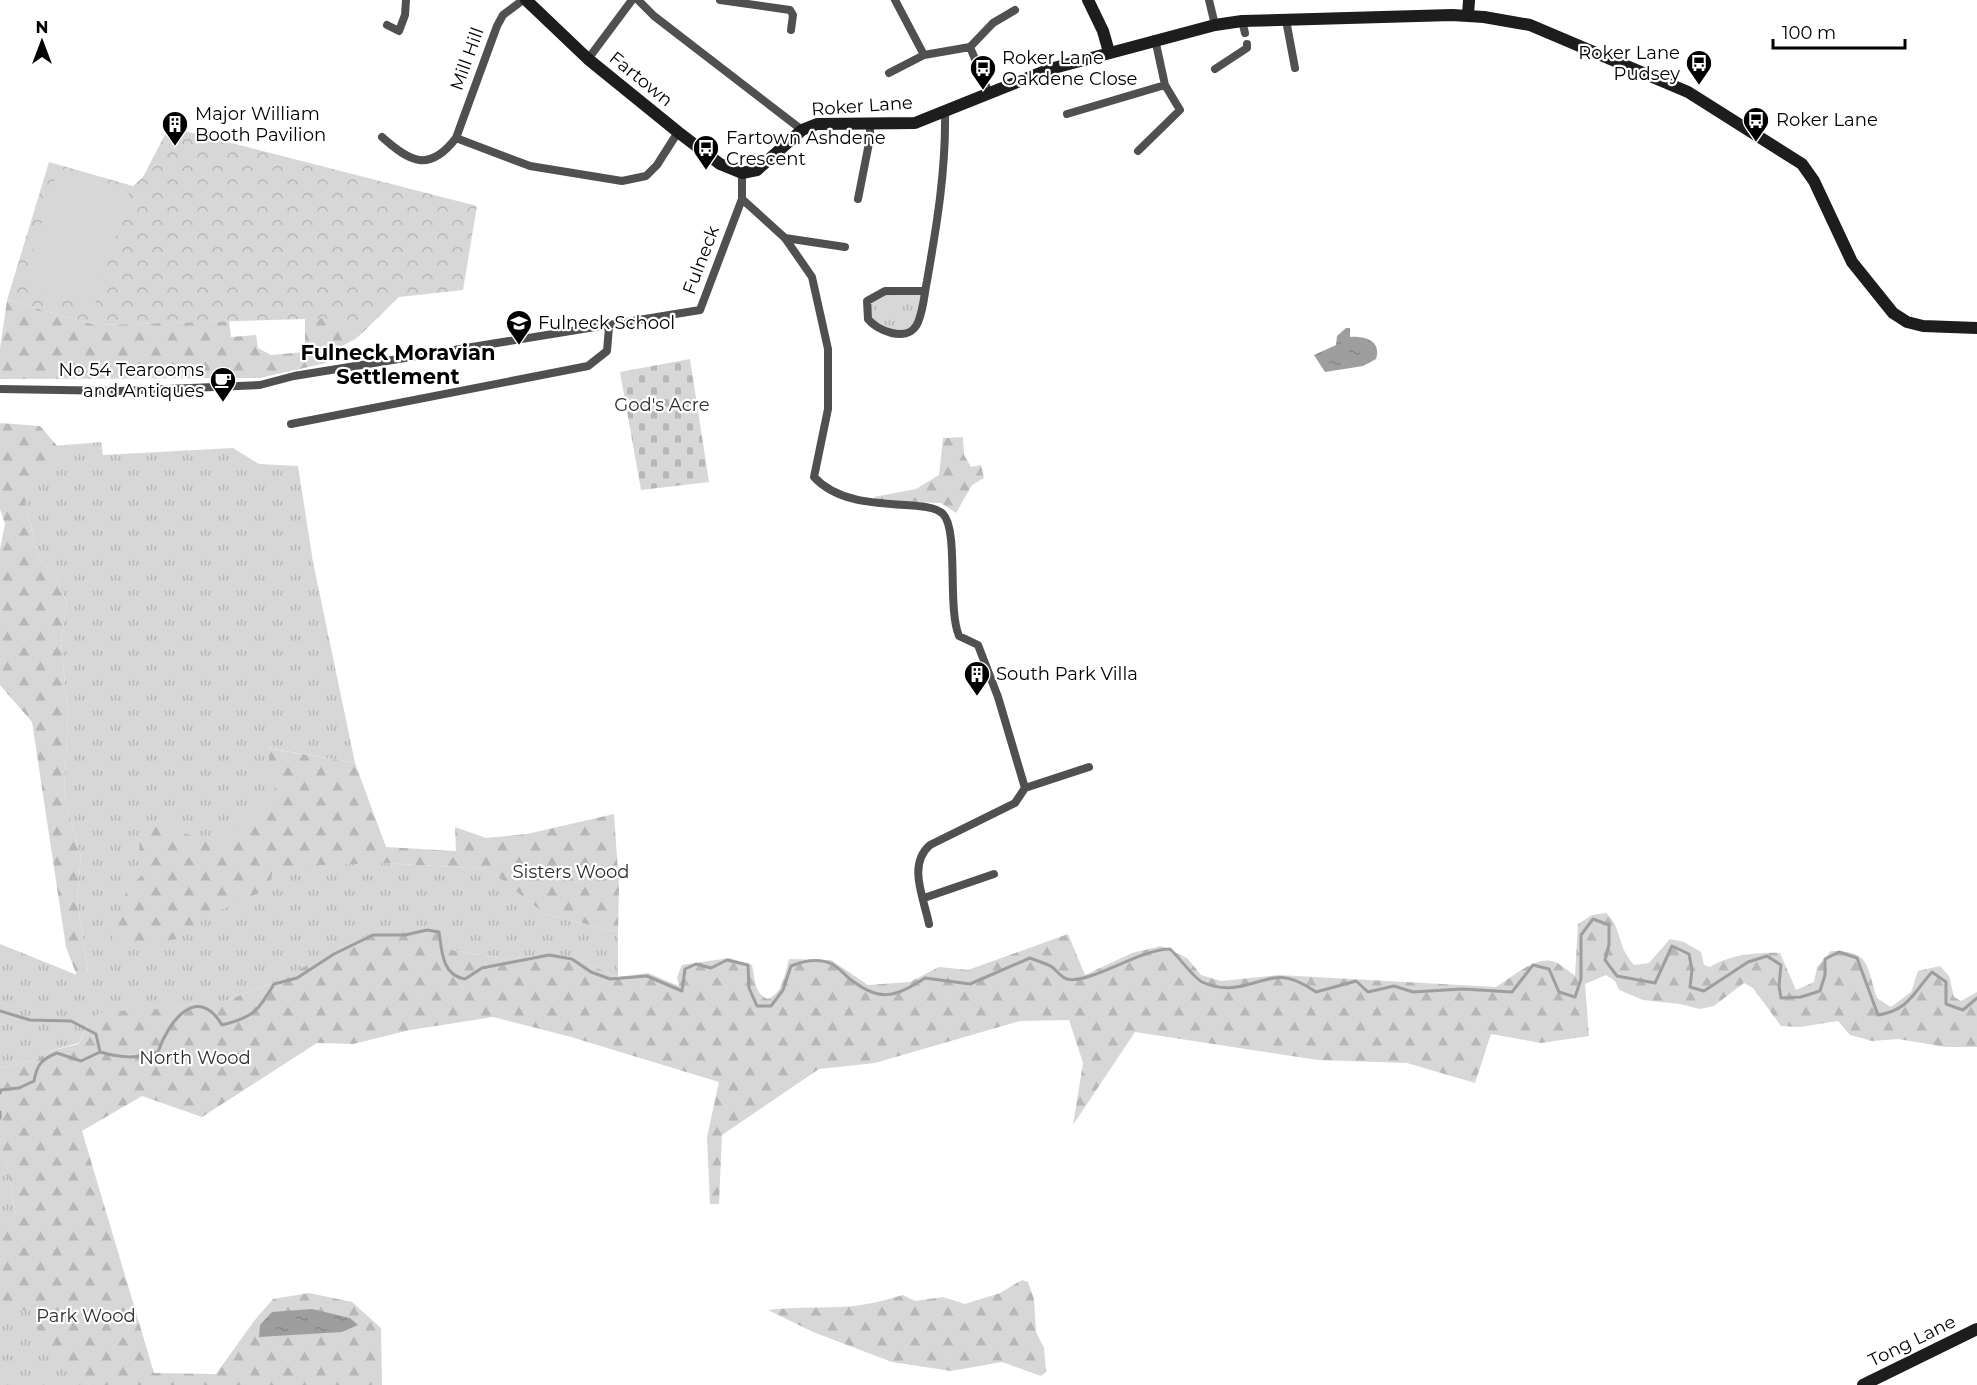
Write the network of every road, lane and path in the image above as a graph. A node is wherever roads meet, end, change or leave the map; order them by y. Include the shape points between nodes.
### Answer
1 (406, 0) edge
2 (525, 0) edge
3 (632, 0) edge
4 (638, 0) edge
5 (720, 0) edge
6 (895, 0) edge
7 (1088, 0) edge
8 (1209, 0) edge
9 (1469, 0) edge
10 (1015, 10) dead end
11 (1468, 15) junction
12 (1286, 20) junction
13 (387, 25) dead end
14 (1215, 25) junction
15 (791, 30) dead end
16 (1155, 39) junction
17 (1248, 44) dead end
18 (970, 47) junction
19 (1109, 52) junction
20 (924, 55) junction
21 (588, 59) junction
22 (1295, 68) dead end
23 (1215, 69) dead end
24 (889, 73) dead end
25 (1165, 85) junction
26 (989, 93) junction
27 (945, 112) junction
28 (1067, 114) dead end
29 (870, 125) junction
30 (802, 130) junction
31 (678, 132) junction
32 (382, 137) dead end
33 (456, 138) junction
34 (1137, 151) dead end
35 (742, 173) junction
36 (858, 198) dead end
37 (742, 199) junction
38 (785, 238) junction
39 (845, 248) dead end
40 (925, 291) junction
41 (609, 327) junction
42 (1977, 328) edge
43 (0, 389) edge
44 (291, 424) dead end
45 (1089, 767) dead end
46 (1025, 788) junction
47 (994, 874) dead end
48 (924, 898) junction
49 (929, 924) dead end
50 (1977, 1329) edge
51 (1863, 1385) edge

1 - 13 street via 399,31
2 - 21 street, Fartown
2 - 33 street, Mill Hill via 503,15 496,26
3 - 21 street
4 - 30 street
5 - 15 street via 790,10
6 - 20 street
7 - 19 street
8 - 14 street
9 - 11 street
10 - 18 street via 993,23
11 - 12 street, Roker Lane
11 - 42 street, Roker Lane via 1530,25 1646,72 1688,92 1786,151 1806,168 1852,262 1893,313 1923,326
12 - 14 street, Roker Lane via 1244,27
12 - 22 street
14 - 16 street, Roker Lane
16 - 19 street, Roker Lane
16 - 25 street
17 - 23 street via 1233,60
18 - 20 street
18 - 26 street
19 - 26 street, Roker Lane
20 - 24 street
21 - 31 street, Fartown
25 - 28 street
25 - 34 street via 1180,110
26 - 27 street, Roker Lane
27 - 29 street, Roker Lane via 915,123
27 - 40 street via 944,185
29 - 30 street, Roker Lane via 817,124
29 - 36 street
30 - 35 street, Roker Lane via 770,161 757,170
31 - 33 street via 646,176 622,181 530,166
31 - 35 street, Fartown via 720,164
32 - 33 street via 414,160 431,160
35 - 37 street, Fulneck
37 - 38 street
37 - 41 street, Fulneck via 700,310
38 - 39 street
38 - 46 street via 812,277 828,349 828,410 814,477 822,487 849,499 932,509 944,514 950,536 953,623 959,636 978,645
40 - 40 street via 918,324 910,333 878,328 868,319 867,301 878,292
41 - 43 street, Fulneck via 294,376 260,385 119,391
41 - 44 street via 607,351 588,366
45 - 46 street
46 - 48 street via 1015,803 930,845 920,854 917,871
47 - 48 street
48 - 49 street
50 - 51 street, Tong Lane

